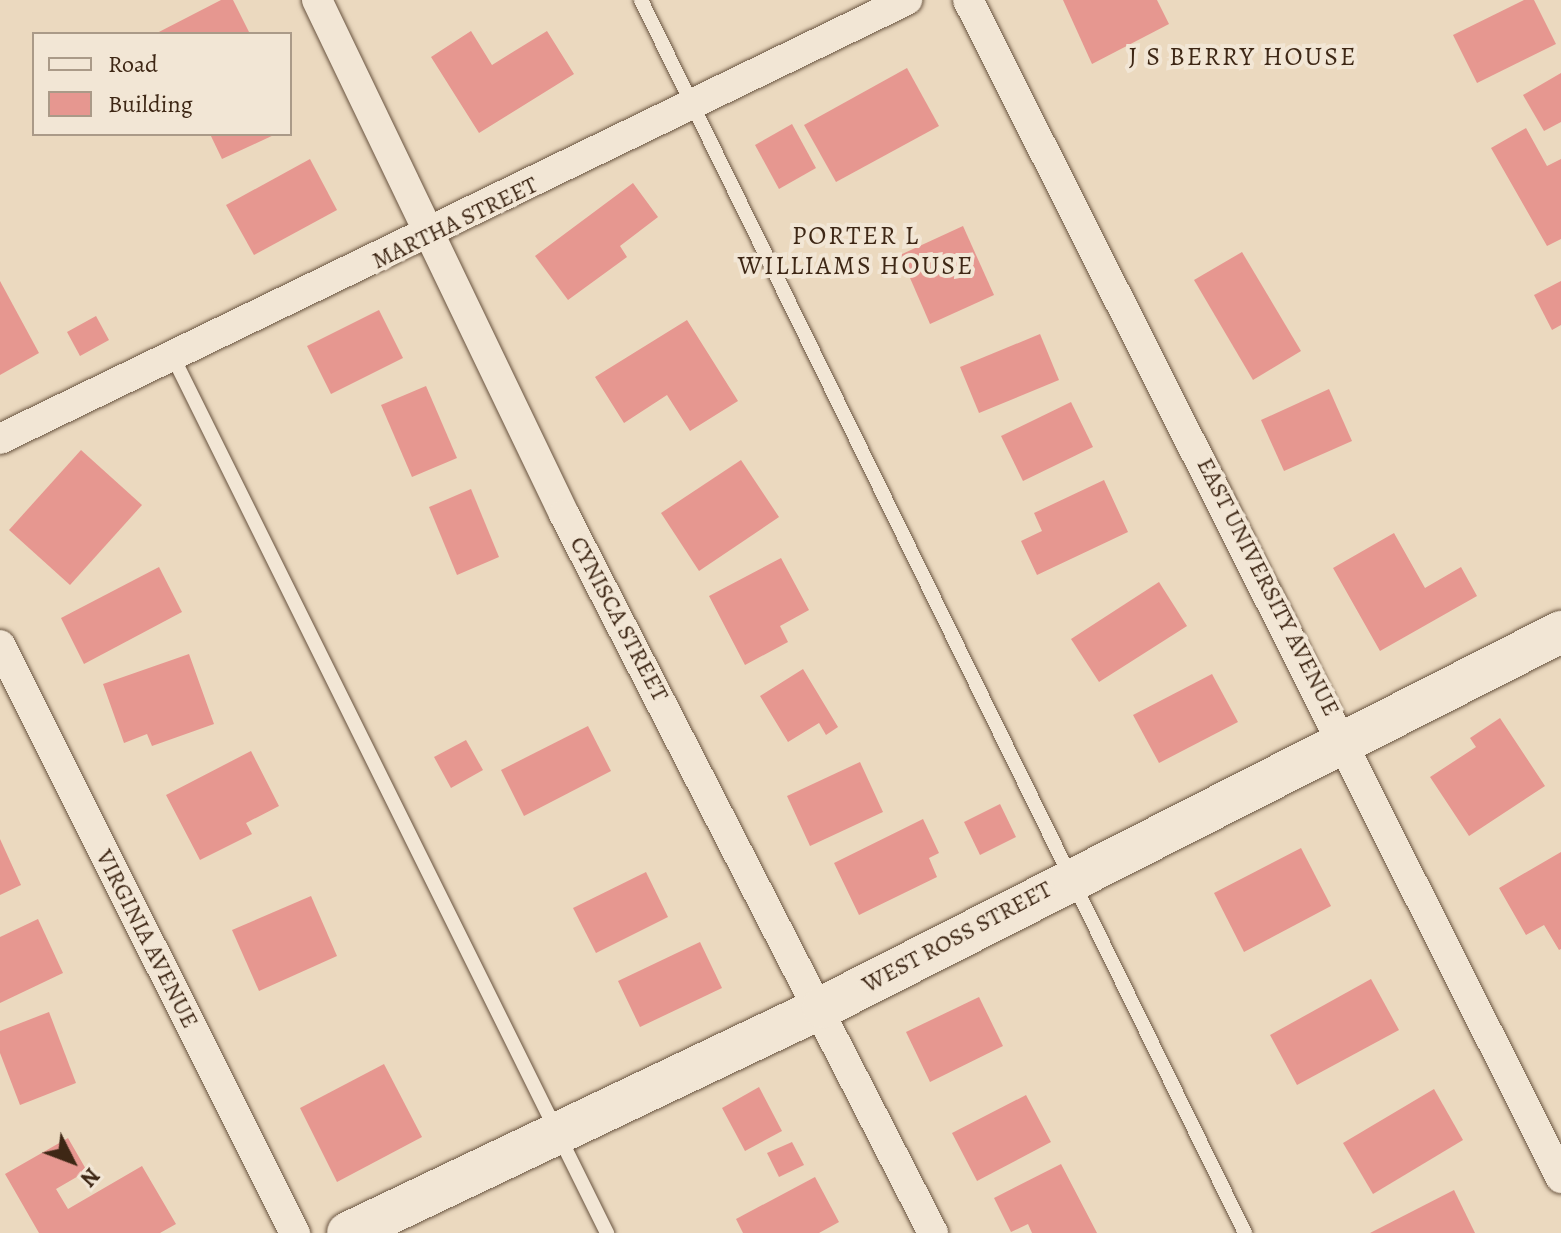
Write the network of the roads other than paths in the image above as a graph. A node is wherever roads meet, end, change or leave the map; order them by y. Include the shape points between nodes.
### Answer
1 (317, 0) edge
2 (641, 0) edge
3 (907, 0) edge
4 (968, 0) edge
5 (692, 108) junction
6 (430, 236) junction
7 (173, 357) junction
8 (0, 439) edge
9 (1561, 632) edge
10 (0, 645) edge
11 (1346, 740) junction
12 (1066, 879) junction
13 (823, 1007) junction
14 (558, 1133) junction
15 (1561, 1178) edge
16 (295, 1233) edge
17 (348, 1233) edge
18 (607, 1233) edge
19 (933, 1233) edge
20 (1245, 1233) edge

1 - 6 street, CYNISCA STREET
2 - 5 lane
3 - 5 street, MARTHA STREET
4 - 11 street, EAST UNIVERSITY AVENUE
5 - 6 street, MARTHA STREET
5 - 12 lane
6 - 7 street, MARTHA STREET
6 - 13 street, CYNISCA STREET via 564,514
7 - 8 street, MARTHA STREET
7 - 14 lane
9 - 11 street, WEST ROSS STREET
10 - 16 street, VIRGINIA AVENUE
11 - 12 street, WEST ROSS STREET
11 - 15 street, EAST UNIVERSITY AVENUE
12 - 13 street, WEST ROSS STREET
12 - 20 lane
13 - 14 street, WEST ROSS STREET
13 - 19 street, CYNISCA STREET
14 - 17 street, WEST ROSS STREET
14 - 18 lane

